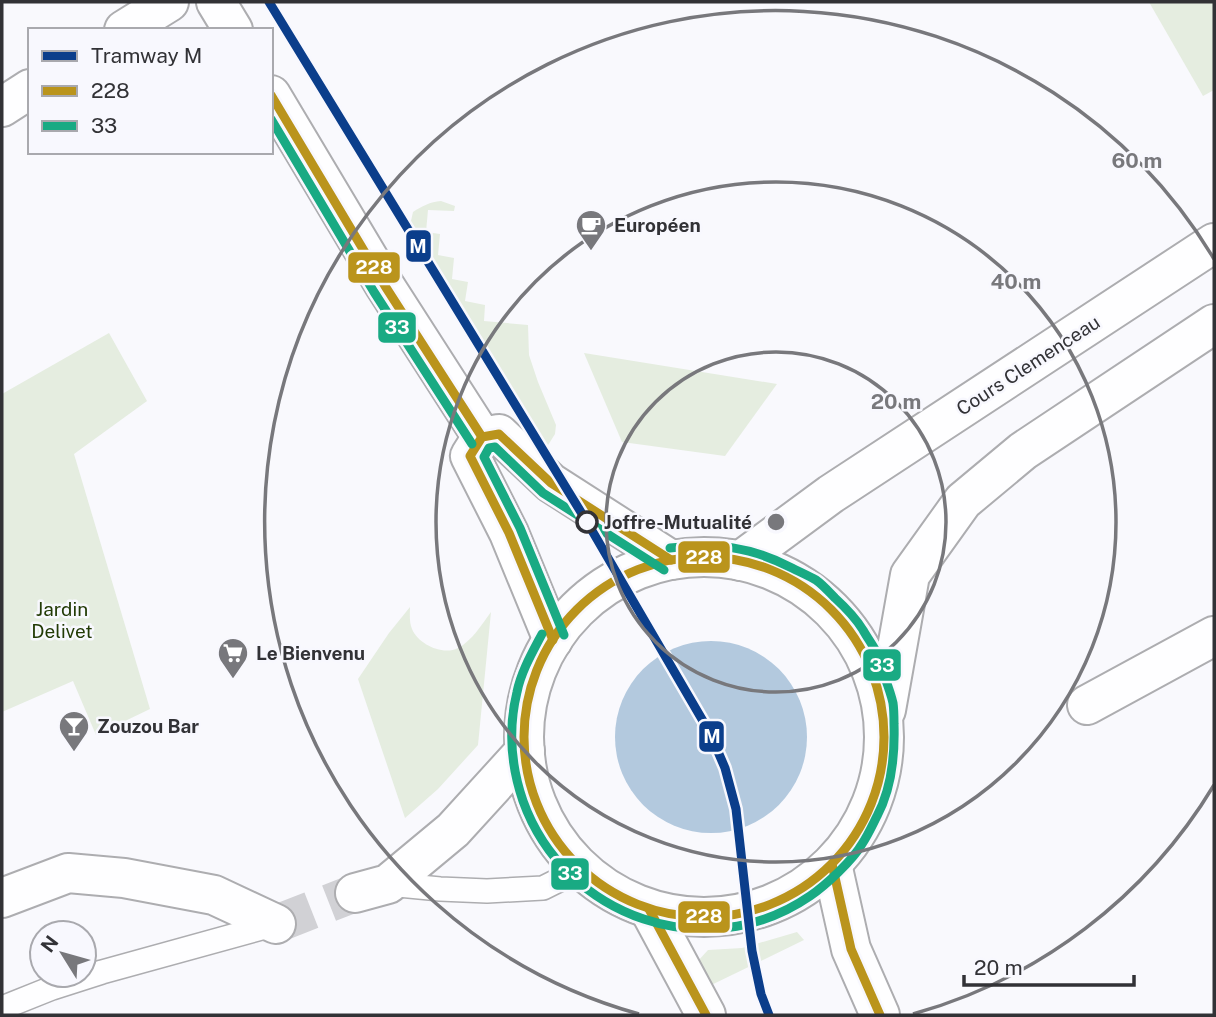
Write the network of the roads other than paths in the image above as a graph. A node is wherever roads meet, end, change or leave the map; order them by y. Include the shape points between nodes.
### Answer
1 (169, 2) edge
2 (216, 2) edge
3 (127, 28) edge
4 (232, 28) edge
5 (28, 90) edge
6 (273, 98) edge
7 (2, 107) edge
8 (1214, 243) edge
9 (1214, 324) edge
10 (482, 437) junction
11 (671, 560) junction
12 (740, 561) junction
13 (1214, 636) edge
14 (553, 640) junction
15 (1087, 705) dead end
16 (884, 723) junction
17 (525, 751) junction
18 (832, 864) junction
19 (581, 869) junction
20 (372, 888) joint
21 (2, 898) edge
22 (649, 909) junction
23 (276, 924) joint
24 (2, 1008) edge
25 (706, 1015) edge
26 (880, 1015) edge

1 - 3 street
2 - 4 street
5 - 7 street
6 - 10 street
8 - 12 street, Cours Clemenceau via 831,494
9 - 16 street via 1023,451 963,501 910,575
10 - 11 street via 499,434 551,484
10 - 14 street via 470,456 509,533
11 - 12 street via 713,557
11 - 14 street via 617,579 572,614
12 - 16 street via 795,581 841,619 870,668
13 - 15 street
14 - 17 street via 529,693
16 - 18 street via 882,767 870,809
17 - 19 street via 528,777 547,826
17 - 20 street via 453,830
18 - 22 street via 799,891 733,915 676,915
18 - 26 street via 851,949
19 - 20 lane via 543,888
19 - 22 street via 612,892
21 - 23 street via 68,873 124,878 214,895
22 - 25 street
23 - 24 lane via 102,972

